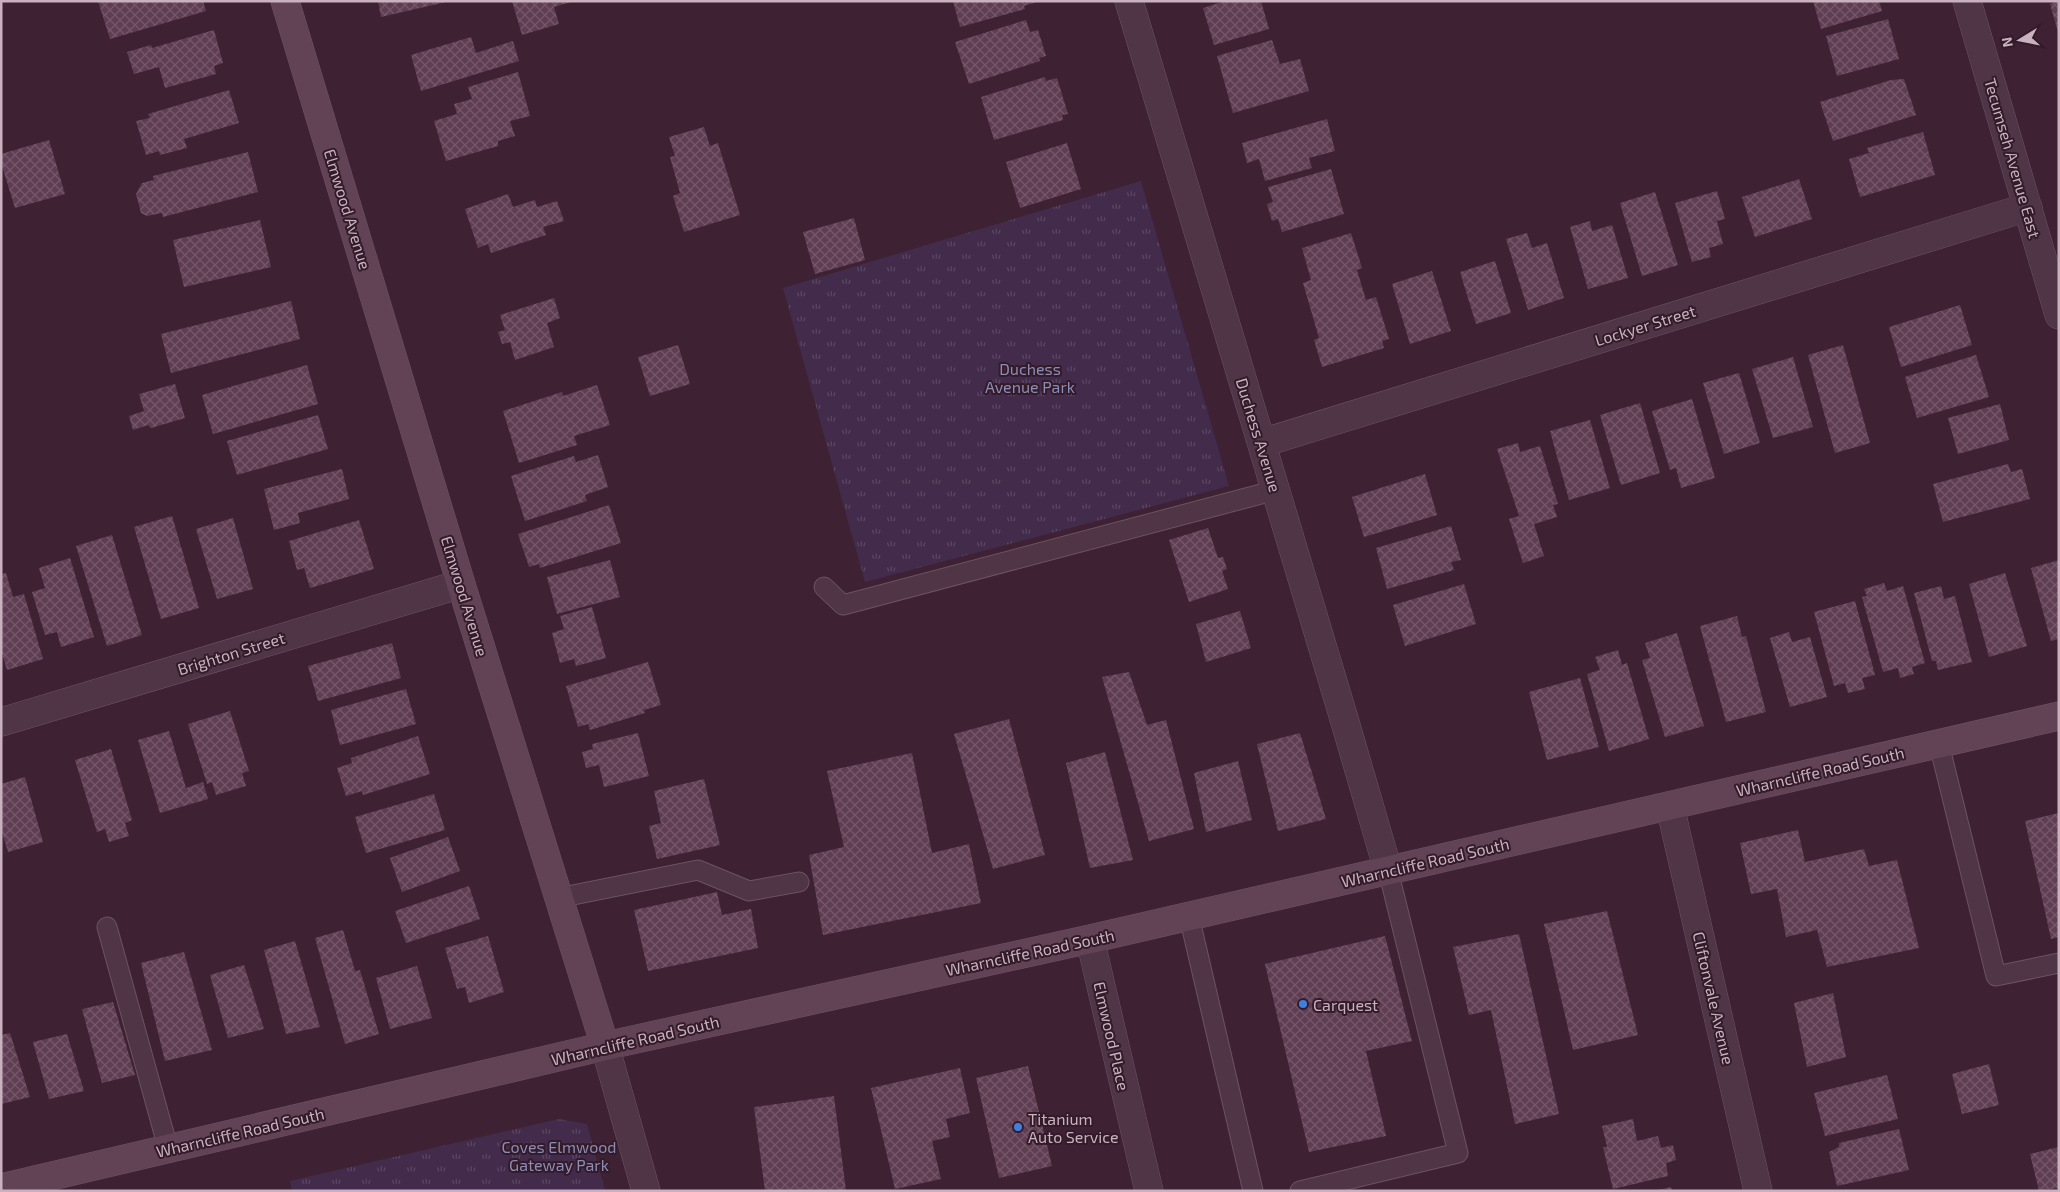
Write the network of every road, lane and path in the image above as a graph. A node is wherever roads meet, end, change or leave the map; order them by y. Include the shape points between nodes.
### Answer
1 (285, 1) edge
2 (1129, 1) edge
3 (1966, 1) edge
4 (2028, 207) junction
5 (2059, 315) edge
6 (1262, 443) junction
7 (1276, 490) junction
8 (461, 584) junction
9 (824, 586) dead end
10 (2059, 716) edge
11 (1, 722) edge
12 (1939, 744) junction
13 (1670, 806) junction
14 (1388, 870) junction
15 (799, 882) dead end
16 (558, 898) junction
17 (1189, 916) junction
18 (107, 927) dead end
19 (1090, 940) junction
20 (2059, 963) edge
21 (605, 1046) junction
22 (168, 1148) junction
23 (1, 1188) edge
24 (646, 1191) edge
25 (1149, 1191) edge
26 (1253, 1191) edge
27 (1300, 1191) edge
28 (1758, 1191) edge

1 - 8 main road, Elmwood Avenue
2 - 6 street, Duchess Avenue
3 - 4 street, Tecumseh Avenue East
4 - 5 street, Tecumseh Avenue East
4 - 6 street, Lockyer Street
6 - 7 street, Duchess Avenue
7 - 9 lane via 843,605
7 - 14 street, Duchess Avenue
8 - 11 street, Brighton Street
8 - 16 main road, Elmwood Avenue
10 - 12 main road, Wharncliffe Road South
12 - 13 main road, Wharncliffe Road South
12 - 20 lane via 1996,976
13 - 14 main road, Wharncliffe Road South
13 - 28 street, Cliftonvale Avenue
14 - 17 main road, Wharncliffe Road South
14 - 27 lane via 1458,1153
15 - 16 lane via 749,891 698,870
16 - 21 main road, Elmwood Avenue
17 - 19 main road, Wharncliffe Road South
17 - 26 lane
18 - 22 lane
19 - 21 main road, Wharncliffe Road South
19 - 25 street, Elmwood Place
21 - 22 main road, Wharncliffe Road South
21 - 24 street, Elmwood Avenue
22 - 23 main road, Wharncliffe Road South

